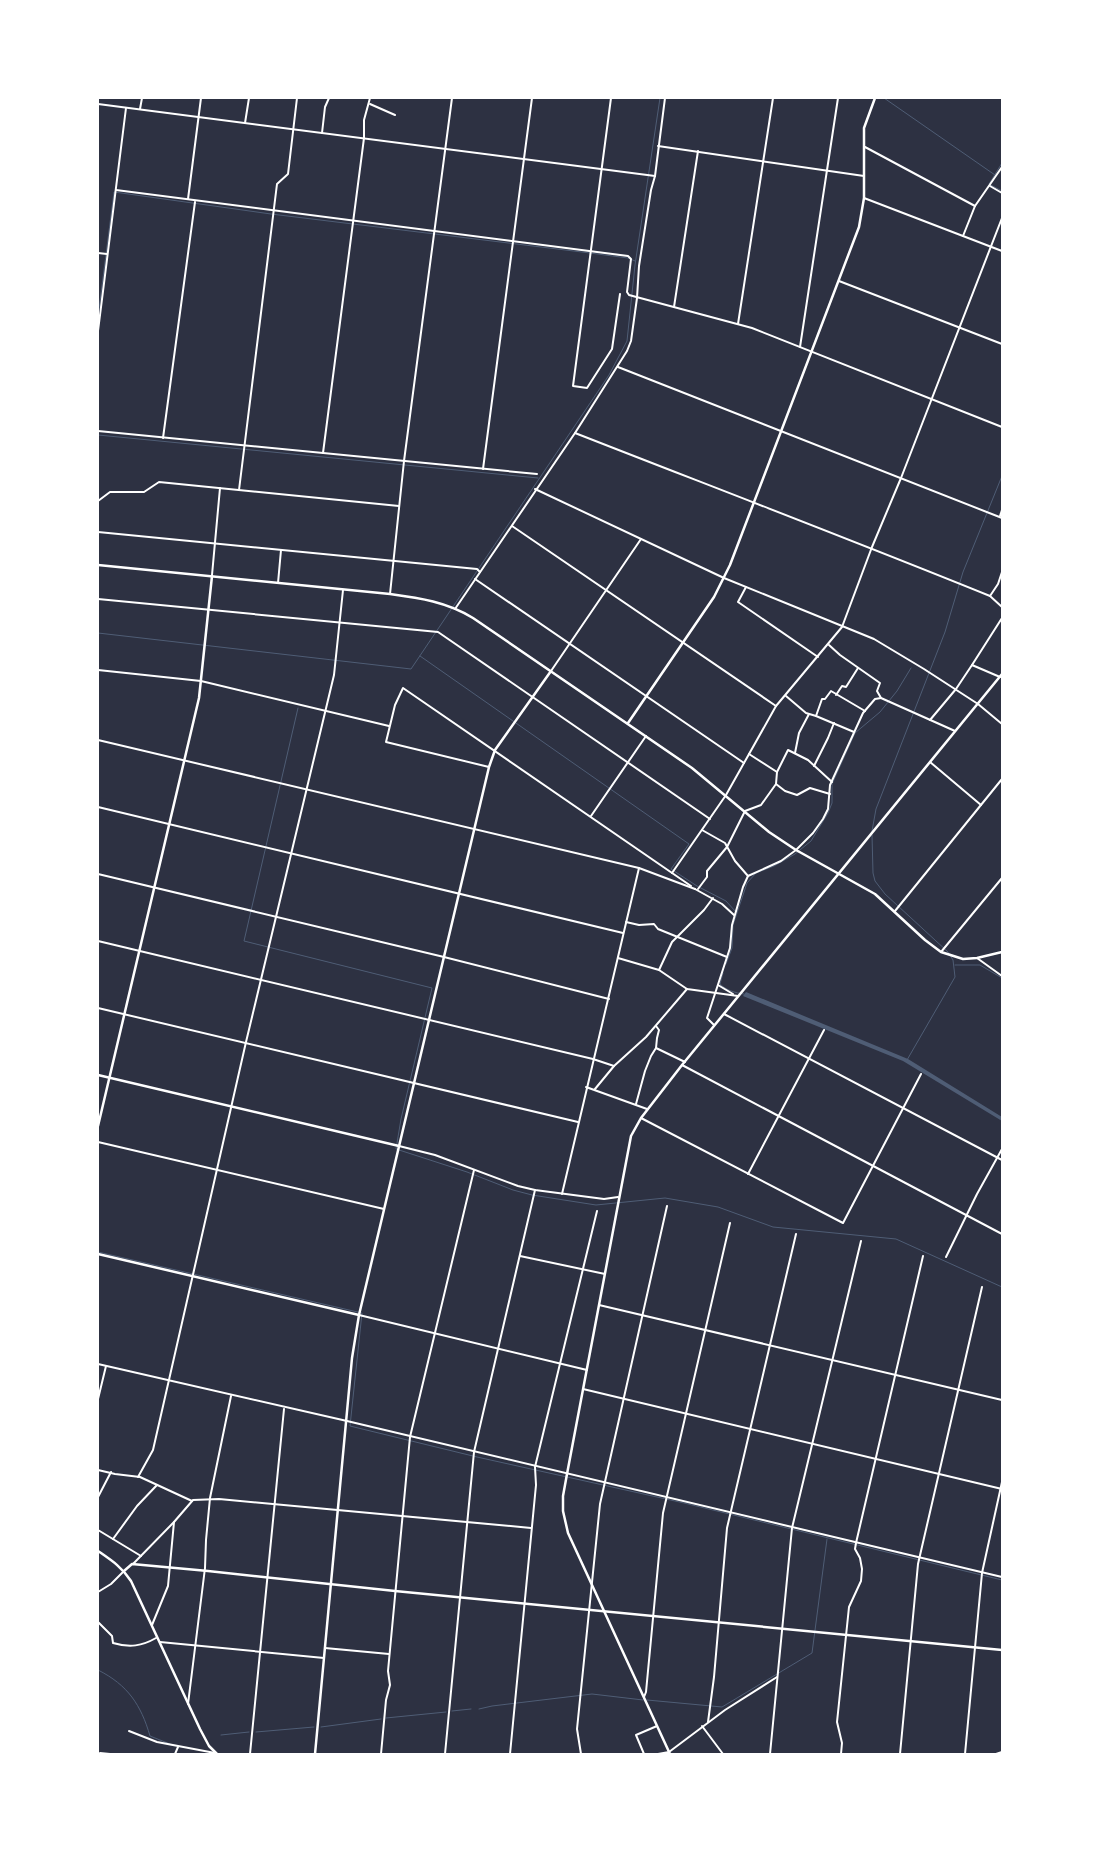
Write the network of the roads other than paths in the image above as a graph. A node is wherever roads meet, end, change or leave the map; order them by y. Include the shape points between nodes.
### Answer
1 (142, 98) edge
2 (202, 98) edge
3 (249, 98) edge
4 (297, 98) edge
5 (329, 98) edge
6 (370, 98) edge
7 (452, 98) edge
8 (532, 98) edge
9 (611, 98) edge
10 (665, 98) edge
11 (772, 98) edge
12 (838, 98) edge
13 (875, 98) edge
14 (98, 104) edge
15 (368, 104) junction
16 (126, 108) junction
17 (140, 109) junction
18 (395, 115) dead end
19 (199, 117) junction
20 (245, 123) junction
21 (293, 129) junction
22 (322, 133) junction
23 (364, 138) junction
24 (658, 146) junction
25 (863, 146) junction
26 (444, 149) junction
27 (698, 151) junction
28 (524, 159) junction
29 (764, 161) junction
30 (1002, 167) edge
31 (602, 169) junction
32 (827, 171) junction
33 (654, 176) junction
34 (864, 176) junction
35 (990, 186) junction
36 (116, 190) junction
37 (1002, 193) edge
38 (864, 198) junction
39 (188, 200) junction
40 (195, 201) junction
41 (975, 206) junction
42 (274, 211) junction
43 (1002, 218) edge
44 (353, 221) junction
45 (434, 231) junction
46 (963, 236) junction
47 (513, 241) junction
48 (991, 247) junction
49 (591, 251) junction
50 (1002, 252) edge
51 (98, 253) edge
52 (108, 254) junction
53 (631, 265) junction
54 (639, 266) junction
55 (838, 280) junction
56 (620, 294) dead end
57 (636, 297) junction
58 (674, 307) junction
59 (738, 324) junction
60 (960, 328) junction
61 (98, 331) edge
62 (1002, 344) edge
63 (800, 347) junction
64 (811, 352) junction
65 (618, 367) junction
66 (932, 399) junction
67 (1002, 427) edge
68 (781, 430) junction
69 (98, 432) edge
70 (575, 432) junction
71 (164, 438) junction
72 (244, 446) junction
73 (324, 453) junction
74 (404, 461) junction
75 (483, 469) junction
76 (537, 474) dead end
77 (901, 478) junction
78 (220, 488) junction
79 (535, 489) junction
80 (239, 490) junction
81 (98, 501) edge
82 (754, 503) junction
83 (399, 506) junction
84 (1002, 510) edge
85 (1001, 517) edge
86 (511, 526) junction
87 (98, 532) edge
88 (641, 539) junction
89 (215, 544) junction
90 (872, 547) junction
91 (281, 550) junction
92 (394, 561) junction
93 (98, 565) edge
94 (480, 572) junction
95 (1002, 572) edge
96 (212, 576) junction
97 (724, 578) junction
98 (475, 579) junction
99 (278, 583) junction
100 (746, 587) junction
101 (343, 589) junction
102 (606, 590) junction
103 (390, 594) junction
104 (990, 596) junction
105 (98, 598) edge
106 (1002, 608) edge
107 (208, 609) junction
108 (456, 609) junction
109 (1002, 618) edge
110 (340, 622) junction
111 (842, 627) junction
112 (682, 642) junction
113 (569, 644) junction
114 (829, 645) junction
115 (818, 657) junction
116 (972, 665) junction
117 (858, 668) junction
118 (98, 670) edge
119 (551, 670) junction
120 (1002, 674) edge
121 (1000, 677) junction
122 (201, 681) junction
123 (956, 690) junction
124 (836, 694) junction
125 (646, 696) junction
126 (786, 696) junction
127 (532, 698) junction
128 (881, 698) junction
129 (978, 704) junction
130 (776, 706) junction
131 (865, 711) junction
132 (326, 712) junction
133 (809, 714) junction
134 (816, 716) junction
135 (930, 720) junction
136 (628, 723) junction
137 (834, 723) junction
138 (1002, 724) edge
139 (389, 726) junction
140 (955, 731) junction
141 (854, 732) junction
142 (646, 736) junction
143 (98, 740) edge
144 (495, 750) junction
145 (795, 753) junction
146 (749, 754) junction
147 (184, 760) junction
148 (930, 762) junction
149 (627, 763) junction
150 (744, 763) junction
151 (814, 766) junction
152 (489, 767) junction
153 (777, 772) junction
154 (1002, 779) edge
155 (832, 782) junction
156 (776, 784) junction
157 (307, 790) junction
158 (830, 794) junction
159 (726, 795) junction
160 (981, 805) junction
161 (98, 807) edge
162 (745, 811) junction
163 (591, 816) junction
164 (710, 819) junction
165 (169, 824) junction
166 (474, 830) junction
167 (702, 830) junction
168 (728, 847) junction
169 (796, 850) junction
170 (292, 853) junction
171 (639, 868) junction
172 (672, 873) junction
173 (98, 874) edge
174 (839, 874) junction
175 (748, 876) junction
176 (1002, 878) edge
177 (154, 887) junction
178 (697, 889) junction
179 (458, 893) junction
180 (713, 898) junction
181 (894, 911) junction
182 (734, 915) junction
183 (277, 917) junction
184 (626, 922) junction
185 (624, 933) junction
186 (678, 936) junction
187 (98, 941) edge
188 (140, 951) junction
189 (941, 952) junction
190 (1002, 952) edge
191 (727, 956) junction
192 (444, 957) junction
193 (618, 958) junction
194 (977, 958) junction
195 (659, 970) junction
196 (1002, 976) edge
197 (262, 979) junction
198 (718, 985) junction
199 (687, 989) junction
200 (716, 992) junction
201 (737, 996) junction
202 (608, 999) junction
203 (98, 1008) edge
204 (125, 1014) junction
205 (724, 1014) junction
206 (429, 1020) junction
207 (656, 1026) junction
208 (714, 1026) junction
209 (824, 1030) dead end
210 (246, 1042) junction
211 (656, 1048) junction
212 (809, 1058) junction
213 (594, 1059) junction
214 (685, 1062) junction
215 (682, 1065) junction
216 (614, 1066) junction
217 (921, 1074) dead end
218 (98, 1075) edge
219 (109, 1078) junction
220 (414, 1082) junction
221 (586, 1086) junction
222 (595, 1089) junction
223 (636, 1104) junction
224 (232, 1107) junction
225 (904, 1108) junction
226 (647, 1109) junction
227 (778, 1117) junction
228 (641, 1118) junction
229 (578, 1122) junction
230 (98, 1126) edge
231 (98, 1142) edge
232 (399, 1146) junction
233 (1002, 1149) edge
234 (998, 1158) junction
235 (1002, 1160) edge
236 (873, 1166) junction
237 (474, 1170) junction
238 (218, 1171) junction
239 (748, 1174) junction
240 (535, 1190) junction
241 (562, 1194) junction
242 (619, 1196) junction
243 (666, 1206) dead end
244 (384, 1209) junction
245 (597, 1211) dead end
246 (967, 1215) junction
247 (730, 1223) dead end
248 (796, 1234) dead end
249 (1002, 1234) edge
250 (861, 1241) dead end
251 (98, 1254) edge
252 (520, 1256) junction
253 (923, 1256) dead end
254 (946, 1257) dead end
255 (582, 1270) junction
256 (604, 1274) junction
257 (192, 1277) junction
258 (982, 1287) dead end
259 (599, 1305) junction
260 (643, 1314) junction
261 (359, 1315) junction
262 (706, 1329) junction
263 (434, 1333) junction
264 (769, 1345) junction
265 (498, 1348) junction
266 (833, 1360) junction
267 (98, 1364) edge
268 (560, 1364) junction
269 (106, 1366) junction
270 (587, 1370) junction
271 (896, 1375) junction
272 (169, 1381) junction
273 (583, 1390) junction
274 (959, 1390) junction
275 (231, 1396) junction
276 (98, 1399) edge
277 (623, 1399) junction
278 (1002, 1400) edge
279 (284, 1408) junction
280 (686, 1414) junction
281 (347, 1422) junction
282 (750, 1429) junction
283 (410, 1437) junction
284 (812, 1444) junction
285 (474, 1452) junction
286 (875, 1458) junction
287 (535, 1467) junction
288 (98, 1470) edge
289 (111, 1472) junction
290 (567, 1474) junction
291 (938, 1474) junction
292 (138, 1477) junction
293 (1002, 1482) edge
294 (603, 1483) junction
295 (158, 1484) junction
296 (1002, 1489) edge
297 (98, 1497) edge
298 (210, 1498) junction
299 (666, 1498) junction
300 (192, 1501) junction
301 (275, 1504) junction
302 (338, 1510) junction
303 (730, 1513) junction
304 (402, 1516) junction
305 (174, 1522) junction
306 (467, 1523) junction
307 (531, 1528) junction
308 (792, 1528) junction
309 (98, 1530) edge
310 (113, 1539) junction
311 (856, 1543) junction
312 (98, 1551) edge
313 (141, 1556) junction
314 (919, 1557) junction
315 (132, 1564) junction
316 (170, 1567) junction
317 (204, 1570) junction
318 (124, 1571) junction
319 (982, 1572) junction
320 (268, 1577) junction
321 (1002, 1577) edge
322 (331, 1583) junction
323 (592, 1586) junction
324 (98, 1592) edge
325 (395, 1592) junction
326 (460, 1598) junction
327 (524, 1604) junction
328 (589, 1610) junction
329 (604, 1612) junction
330 (653, 1616) junction
331 (98, 1622) edge
332 (718, 1622) junction
333 (152, 1625) junction
334 (782, 1628) junction
335 (846, 1635) junction
336 (157, 1637) junction
337 (910, 1641) junction
338 (159, 1642) junction
339 (196, 1645) junction
340 (974, 1647) junction
341 (325, 1648) junction
342 (1002, 1650) edge
343 (261, 1652) junction
344 (390, 1654) junction
345 (324, 1658) junction
346 (777, 1677) junction
347 (643, 1698) junction
348 (188, 1704) junction
349 (708, 1722) junction
350 (657, 1726) junction
351 (702, 1726) junction
352 (130, 1731) dead end
353 (178, 1747) junction
354 (1002, 1752) edge
355 (100, 1753) dead end
356 (669, 1753) edge
357 (110, 1754) edge
358 (175, 1754) edge
359 (216, 1754) edge
360 (250, 1754) edge
361 (315, 1754) edge
362 (380, 1754) edge
363 (445, 1754) edge
364 (510, 1754) edge
365 (580, 1754) edge
366 (644, 1754) edge
367 (658, 1754) edge
368 (723, 1754) edge
369 (770, 1754) edge
370 (841, 1754) edge
371 (900, 1754) edge
372 (965, 1754) edge
373 (996, 1754) edge

1 - 17 street
2 - 19 street
3 - 20 street
4 - 21 street
5 - 22 street
6 - 15 street
7 - 26 street
8 - 28 street
9 - 31 street
10 - 24 street
11 - 29 street
12 - 32 street
13 - 25 street via 864,128
14 - 16 street
15 - 18 street
15 - 23 street
16 - 17 street
16 - 36 street
17 - 19 street
19 - 20 street
19 - 39 street
20 - 21 street
21 - 22 street
21 - 42 street via 288,174 278,184
22 - 23 street
23 - 26 street
23 - 44 street
24 - 27 street
24 - 33 street
25 - 34 street
25 - 41 street
26 - 28 street
26 - 45 street
27 - 29 street
27 - 58 street
28 - 31 street
28 - 47 street
29 - 32 street
29 - 59 street
30 - 35 street
31 - 33 street
31 - 49 street
32 - 34 street
32 - 63 street
33 - 54 street
34 - 38 street
35 - 37 street
35 - 41 street
36 - 39 street
36 - 52 street
38 - 46 street
38 - 55 street via 859,227
39 - 40 street
40 - 42 street
40 - 71 street
41 - 46 street
42 - 44 street
42 - 72 street
43 - 48 street
44 - 45 street
44 - 73 street
45 - 47 street
45 - 74 street
46 - 48 street
47 - 49 street
47 - 75 street
48 - 50 street
48 - 60 street
49 - 53 street via 628,256
49 - 56 street via 574,386 587,388 611,354
51 - 52 street
52 - 61 street
53 - 54 street
53 - 57 street via 627,292
54 - 57 street
55 - 60 street
55 - 64 street
57 - 58 street
57 - 65 street via 631,341
58 - 59 street
59 - 63 street
60 - 62 street
60 - 66 street
63 - 64 street
64 - 66 street
64 - 68 street
65 - 68 street
65 - 70 street
66 - 67 street
66 - 77 street
68 - 77 street
68 - 82 street
69 - 71 street
70 - 79 street
70 - 82 street
71 - 72 street
72 - 73 street
72 - 80 street
73 - 74 street
74 - 75 street
74 - 83 street
75 - 76 street
77 - 85 street
77 - 90 street
78 - 80 street
78 - 81 street via 159,482 144,492 110,492
78 - 89 street
79 - 86 street
79 - 88 street
80 - 83 street
82 - 90 street
82 - 97 street
83 - 92 street
84 - 85 street
86 - 94 street
86 - 102 street
87 - 89 street
88 - 97 street
88 - 102 street
89 - 91 street
89 - 96 street
90 - 104 street
90 - 111 street
91 - 92 street
91 - 99 street
92 - 94 street
92 - 103 street
93 - 96 street
94 - 98 street
95 - 104 street
96 - 99 street
96 - 107 street
97 - 100 street
97 - 112 street
98 - 108 street
98 - 113 street
99 - 101 street
100 - 111 street
100 - 115 street via 738,602
101 - 103 street
101 - 110 street
102 - 112 street
102 - 113 street
103 - 108 street via 422,598
104 - 106 street
105 - 107 street
107 - 110 street
107 - 122 street
108 - 119 street
109 - 116 street
110 - 127 street via 438,632
110 - 132 street
111 - 114 street
111 - 123 street via 881,643
112 - 125 street
112 - 130 street
113 - 119 street
113 - 125 street
114 - 115 street
114 - 117 street
115 - 126 street
116 - 121 street
116 - 123 street
117 - 124 street via 846,687 842,686
117 - 128 street via 880,683 877,691
118 - 122 street
119 - 127 street
119 - 136 street
120 - 121 street
121 - 129 street
122 - 132 street
122 - 147 street
123 - 129 street
123 - 135 street
124 - 131 street
124 - 134 street via 831,691 822,699
125 - 136 street
125 - 150 street
126 - 130 street
126 - 133 street
127 - 144 street
127 - 149 street
128 - 131 street via 875,699
128 - 135 street
129 - 138 street
129 - 140 street
130 - 146 street
131 - 141 street
132 - 139 street
132 - 157 street
133 - 134 street
133 - 145 street via 799,733
134 - 137 street
135 - 140 street
136 - 142 street
137 - 141 street
137 - 151 street
139 - 144 street via 394,705 403,688
139 - 152 street via 386,742
140 - 148 street
141 - 155 street
142 - 149 street
142 - 159 street
143 - 147 street
144 - 152 street
144 - 163 street
145 - 151 street
145 - 153 street via 788,750
146 - 150 street
146 - 153 street
147 - 157 street
147 - 165 street
148 - 160 street
148 - 174 street
149 - 163 street
149 - 164 street
150 - 159 street
151 - 155 street
152 - 166 street
153 - 156 street
154 - 160 street
155 - 158 street
156 - 158 street via 796,795 810,788
156 - 162 street via 761,805
157 - 166 street
157 - 170 street
158 - 169 street via 823,819
159 - 162 street
159 - 164 street
160 - 181 street
161 - 165 street
162 - 168 street
162 - 169 street
163 - 172 street
164 - 167 street
165 - 170 street
165 - 177 street
166 - 171 street
166 - 179 street
167 - 168 street
167 - 172 street
168 - 175 street
168 - 178 street
169 - 174 street
169 - 175 street via 781,861
170 - 179 street
170 - 183 street
171 - 178 street
171 - 184 street
172 - 178 street
173 - 177 street
174 - 181 street via 865,888
174 - 201 street
175 - 182 street
176 - 189 street
177 - 183 street
177 - 188 street
178 - 180 street
179 - 185 street
179 - 192 street
180 - 182 street
180 - 186 street
181 - 189 street
182 - 191 street
183 - 192 street
183 - 197 street
184 - 185 street
184 - 186 street via 654,924 658,929
185 - 193 street
186 - 191 street
186 - 195 street
187 - 188 street
188 - 197 street
188 - 204 street
189 - 194 street via 963,959
190 - 194 street
191 - 198 street
192 - 202 street
192 - 206 street
193 - 195 street
193 - 202 street
194 - 196 street
195 - 199 street
197 - 206 street
197 - 210 street
198 - 200 street
198 - 201 street
199 - 200 street
199 - 207 street
200 - 201 street
200 - 208 street via 707,1018
201 - 205 street
202 - 213 street
203 - 204 street
204 - 210 street
204 - 219 street
205 - 208 street
205 - 212 street
206 - 213 street
206 - 220 street
207 - 211 street via 660,1030
207 - 216 street
208 - 214 street
209 - 212 street
210 - 220 street
210 - 224 street
211 - 214 street
211 - 223 street via 645,1071
212 - 225 street
212 - 227 street
213 - 216 street
213 - 221 street
214 - 215 street
215 - 226 street
215 - 227 street
216 - 222 street
217 - 225 street
218 - 219 street
219 - 224 street
219 - 230 street
220 - 229 street
220 - 232 street
221 - 222 street
221 - 229 street
222 - 223 street
223 - 226 street
224 - 232 street
224 - 238 street
225 - 234 street
225 - 236 street
226 - 228 street
227 - 236 street
227 - 239 street
228 - 239 street
228 - 242 street via 631,1136
229 - 241 street
231 - 238 street
232 - 237 street
232 - 244 street
233 - 234 street
234 - 235 street
234 - 246 street
236 - 239 street via 843,1223
236 - 246 street
237 - 240 street
237 - 263 street
238 - 244 street
238 - 257 street
240 - 241 street
240 - 252 street
241 - 242 street via 604,1199
242 - 256 street
243 - 260 street
244 - 261 street
245 - 255 street
246 - 249 street
246 - 254 street
247 - 262 street
248 - 264 street
250 - 266 street
251 - 257 street
252 - 255 street
252 - 265 street
253 - 271 street
255 - 256 street
255 - 268 street
256 - 259 street
257 - 261 street
257 - 272 street
258 - 274 street
259 - 260 street
259 - 270 street
260 - 262 street
260 - 277 street
261 - 263 street
261 - 281 street
262 - 264 street
262 - 280 street
263 - 265 street
263 - 283 street
264 - 266 street
264 - 282 street
265 - 268 street
265 - 285 street
266 - 271 street
266 - 284 street
267 - 269 street
268 - 270 street
268 - 287 street
269 - 272 street
269 - 276 street
270 - 273 street
271 - 274 street
271 - 286 street
272 - 275 street
272 - 292 street via 153,1450
273 - 277 street
273 - 290 street
274 - 278 street
274 - 291 street
275 - 279 street
275 - 298 street
277 - 280 street
277 - 294 street
279 - 281 street
279 - 301 street
280 - 282 street
280 - 299 street
281 - 283 street
281 - 302 street
282 - 284 street
282 - 303 street
283 - 285 street
283 - 304 street
284 - 286 street
284 - 308 street
285 - 287 street
285 - 306 street
286 - 291 street
286 - 311 street
287 - 290 street
287 - 307 street
288 - 289 street
289 - 292 street
289 - 297 street
290 - 294 street
290 - 323 street via 563,1496 564,1521
291 - 296 street
291 - 314 street
292 - 295 street
293 - 296 street
294 - 299 street
294 - 323 street
295 - 300 street
295 - 310 street
296 - 319 street
298 - 300 street
298 - 301 street
298 - 317 street
299 - 303 street
299 - 330 street
300 - 305 street
301 - 302 street
301 - 320 street
302 - 304 street
302 - 322 street
303 - 308 street
303 - 332 street
304 - 306 street
304 - 325 street
305 - 313 street
305 - 316 street
306 - 307 street
306 - 326 street
307 - 327 street
308 - 311 street
308 - 334 street
309 - 310 street
310 - 313 street
311 - 314 street
311 - 335 street via 862,1569 861,1581 849,1607
312 - 318 street
313 - 315 street
314 - 319 street
314 - 337 street
315 - 316 street
315 - 318 street
316 - 317 street
316 - 333 street via 168,1586
317 - 320 street
317 - 339 street
318 - 324 street
318 - 333 street
319 - 321 street
319 - 340 street
320 - 322 street
320 - 343 street
322 - 325 street
322 - 341 street
323 - 328 street
323 - 329 street
325 - 326 street
325 - 344 street
326 - 327 street
326 - 363 street
327 - 328 street
327 - 364 street
328 - 329 street
328 - 365 street via 577,1729
329 - 330 street
329 - 347 street
330 - 332 street
330 - 347 street
331 - 336 street via 112,1636 113,1643 122,1646 138,1646
332 - 334 street
332 - 349 street
333 - 336 street
334 - 335 street
334 - 346 street
335 - 337 street
335 - 370 street via 837,1722
336 - 338 street
337 - 340 street
337 - 371 street
338 - 339 street
338 - 348 street
339 - 343 street
339 - 348 street
340 - 342 street
340 - 372 street
341 - 344 street
341 - 345 street
343 - 345 street
343 - 360 street
344 - 362 street via 390,1685
345 - 361 street
346 - 349 street
346 - 369 street
347 - 350 street
348 - 359 street
349 - 351 street
350 - 356 street
350 - 366 street via 636,1735
351 - 356 street
351 - 368 street
352 - 353 street
353 - 358 street
353 - 359 street
354 - 373 street
355 - 357 street
356 - 367 street

